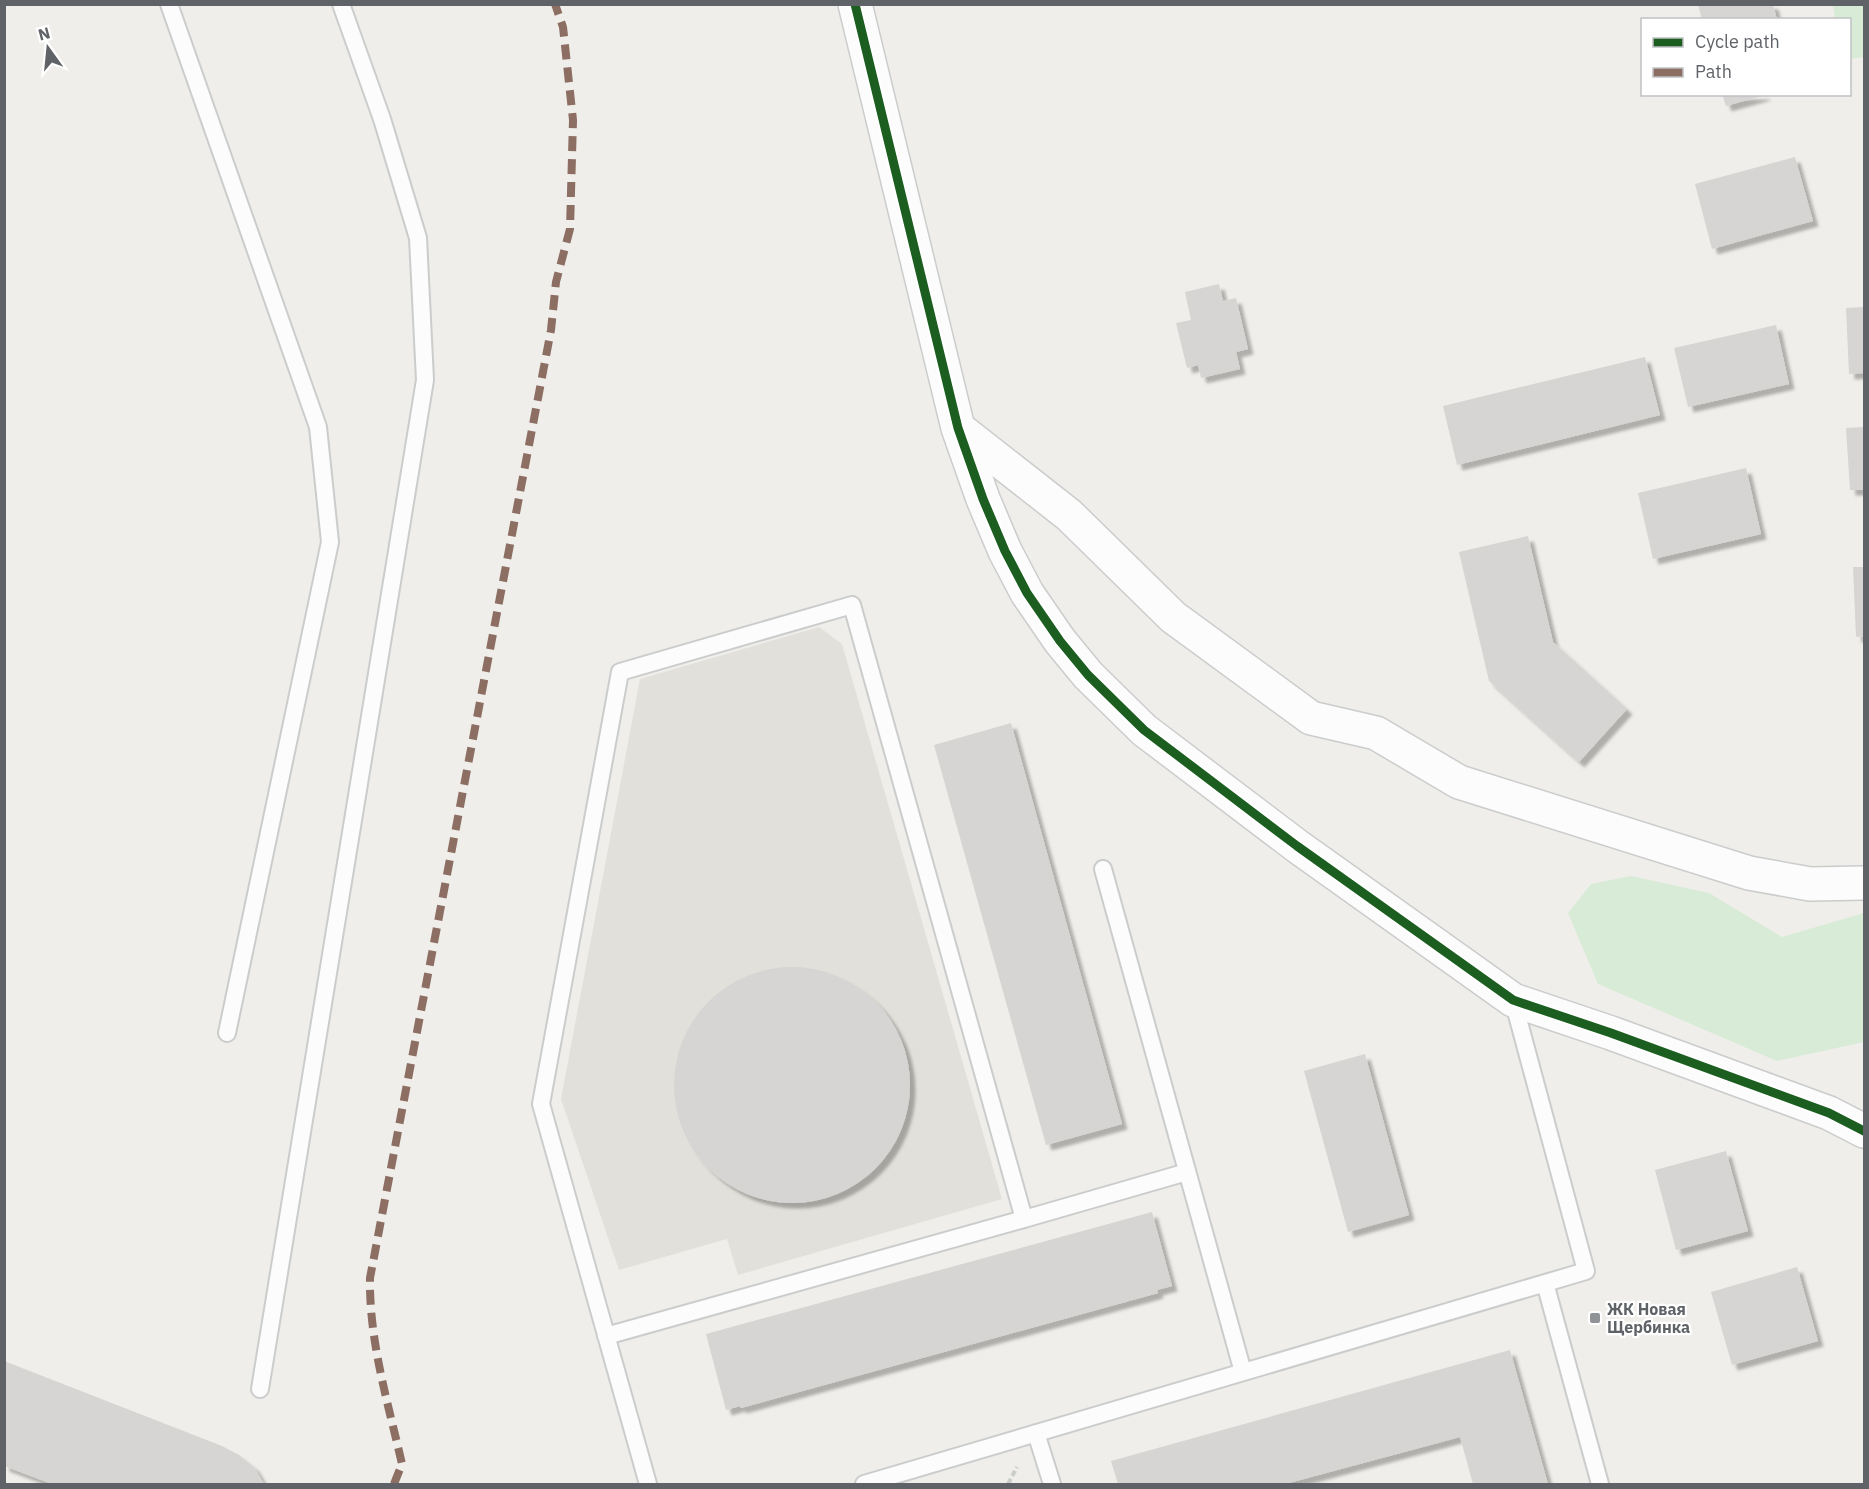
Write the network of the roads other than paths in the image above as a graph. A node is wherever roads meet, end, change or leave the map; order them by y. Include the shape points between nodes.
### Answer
1 (169, 4) edge
2 (341, 4) edge
3 (855, 4) edge
4 (958, 428) junction
5 (1103, 869) dead end
6 (1864, 883) edge
7 (1513, 1000) junction
8 (227, 1033) dead end
9 (1864, 1131) edge
10 (1187, 1172) junction
11 (1024, 1219) junction
12 (1545, 1283) junction
13 (606, 1336) junction
14 (1243, 1372) junction
15 (260, 1389) dead end
16 (1036, 1433) junction
17 (648, 1485) edge
18 (864, 1485) edge
19 (1052, 1485) edge
20 (1600, 1485) edge

1 - 8 lane via 318,427 330,542
2 - 15 lane via 418,238 425,380
3 - 4 street
4 - 6 street via 1069,515 1173,617 1311,718 1376,733 1459,782 1749,873 1810,884
4 - 7 street via 1005,551 1045,619 1088,675 1144,730 1297,846
5 - 10 lane
7 - 9 street via 1818,1109
7 - 12 lane via 1586,1271
10 - 11 lane
10 - 14 lane
11 - 13 lane
11 - 13 lane via 852,605 620,672 541,1104
12 - 14 lane
12 - 20 lane
13 - 17 lane
14 - 16 lane
16 - 18 lane
16 - 19 lane

